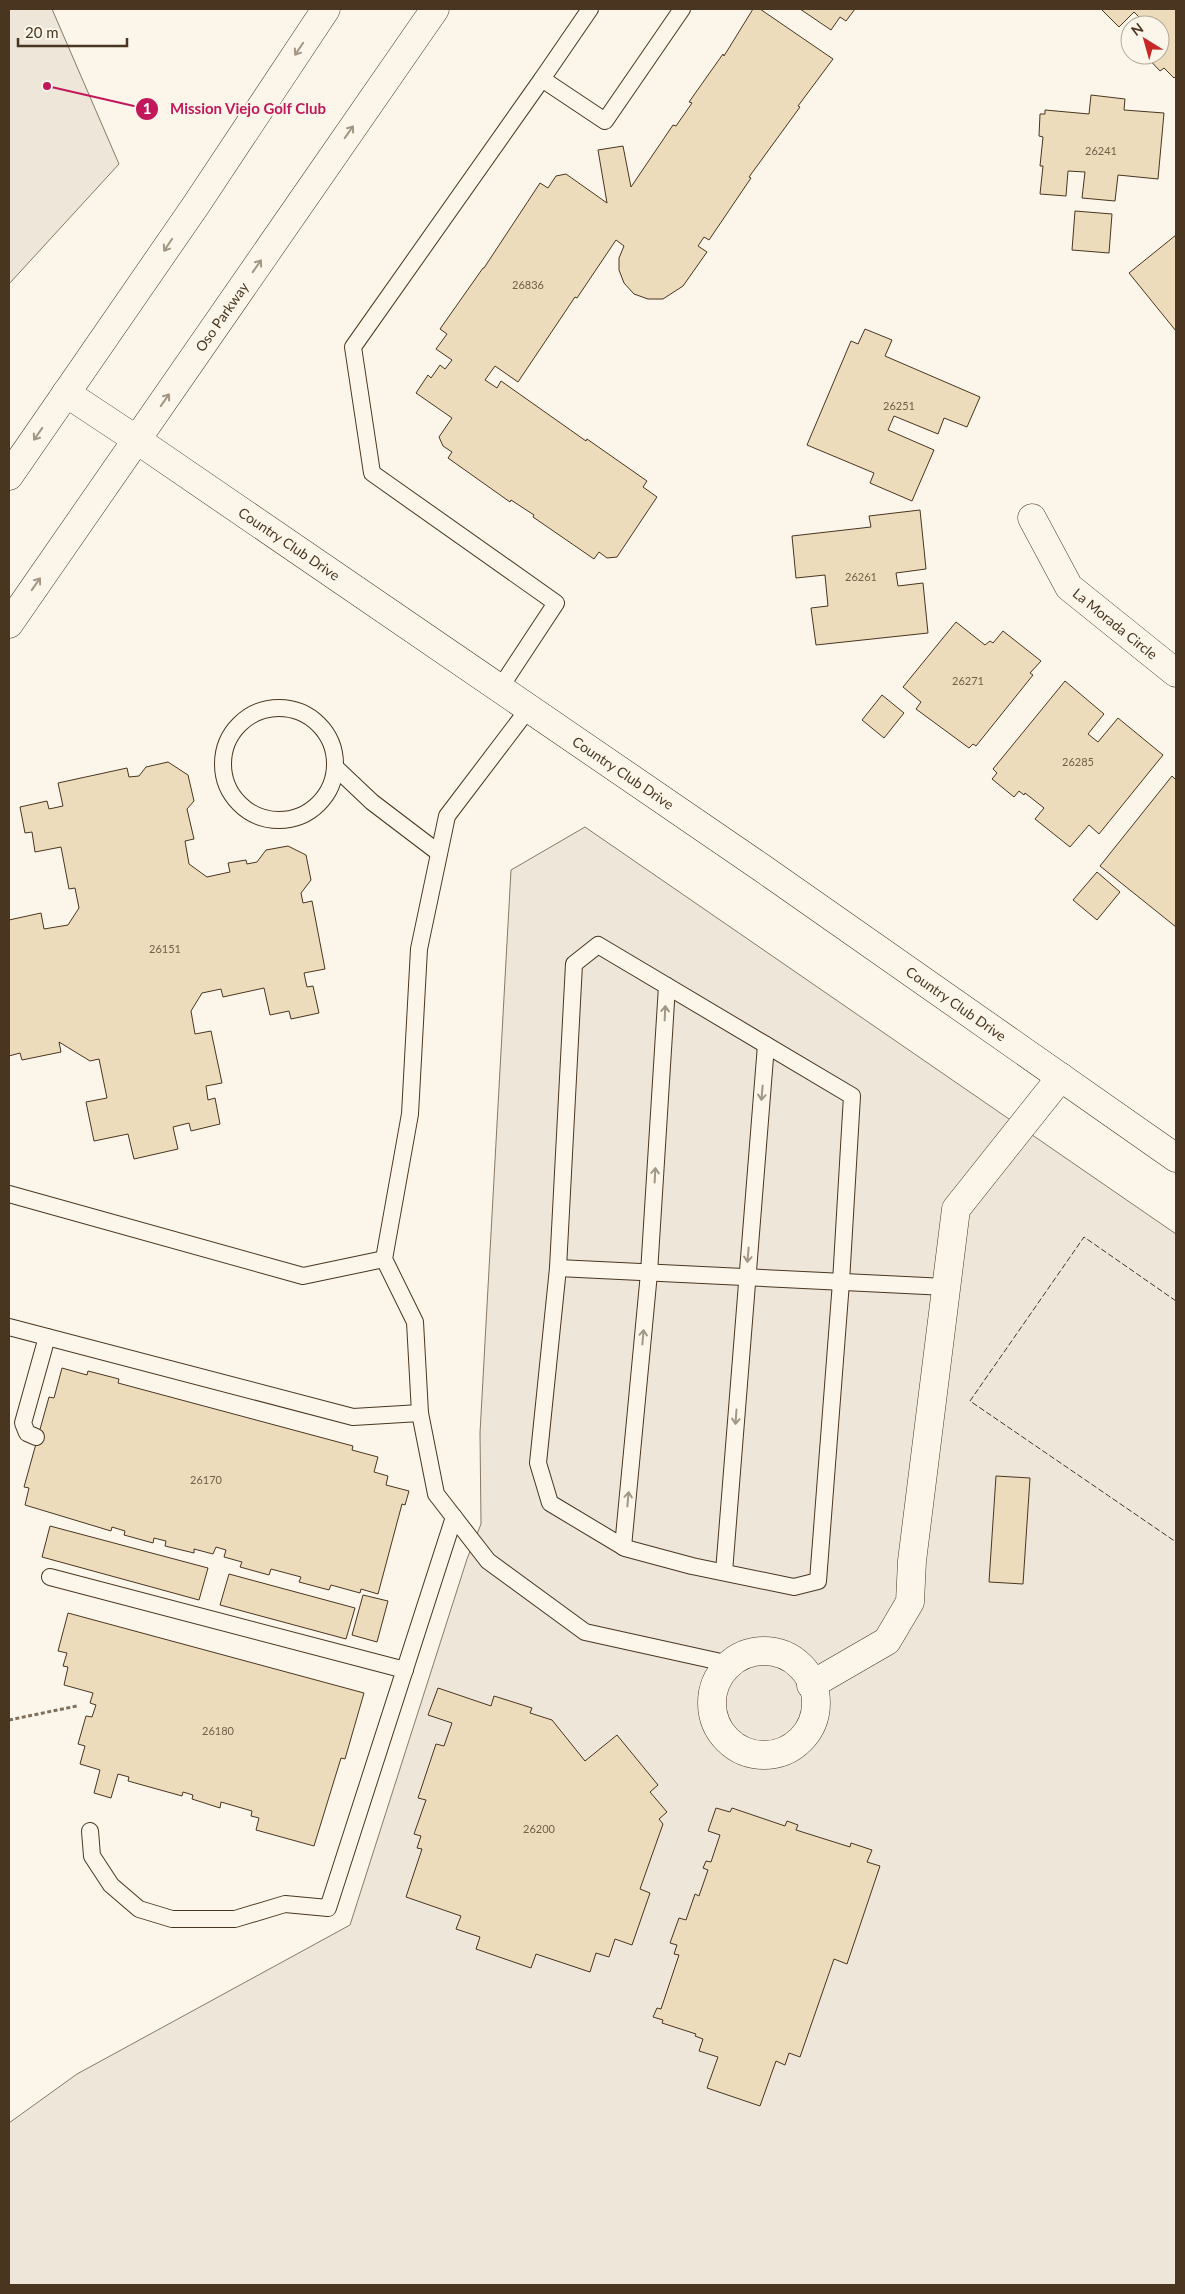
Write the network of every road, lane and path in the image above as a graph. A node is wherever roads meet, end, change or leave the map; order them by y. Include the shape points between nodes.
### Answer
1 (326, 9) edge
2 (435, 9) edge
3 (590, 9) edge
4 (682, 9) edge
5 (542, 79) junction
6 (66, 394) junction
7 (137, 440) junction
8 (9, 476) edge
9 (1032, 518) dead end
10 (9, 624) edge
11 (1176, 673) edge
12 (500, 688) junction
13 (529, 708) junction
14 (335, 767) junction
15 (439, 853) junction
16 (667, 986) junction
17 (766, 1045) junction
18 (1061, 1077) junction
19 (1176, 1158) edge
20 (9, 1194) edge
21 (384, 1260) junction
22 (558, 1268) junction
23 (649, 1273) junction
24 (746, 1277) junction
25 (841, 1282) junction
26 (946, 1287) junction
27 (9, 1327) edge
28 (47, 1337) junction
29 (420, 1413) junction
30 (36, 1437) dead end
31 (454, 1518) junction
32 (623, 1547) junction
33 (724, 1572) junction
34 (50, 1577) dead end
35 (730, 1664) junction
36 (405, 1670) junction
37 (811, 1685) junction
38 (77, 1706) dead end
39 (9, 1720) edge
40 (90, 1831) dead end

1 -> 6 street
7 -> 2 street, Oso Parkway
3 - 5 lane
4 - 5 lane via 605,121
5 - 12 lane via 354,347 372,473 556,603
6 - 7 street, Country Club Drive
6 -> 8 street
10 -> 7 street, Oso Parkway
7 - 12 street, Country Club Drive
9 - 11 street, La Morada Circle via 1069,587
12 - 13 street, Country Club Drive
13 - 15 lane via 447,816
13 - 18 street, Country Club Drive
14 - 14 lane via 333,749 325,732 296,710 277,709 259,712 242,722 230,736 223,772 229,790 239,804 254,815 272,820 290,819 307,813 321,802 331,786
14 - 15 lane via 372,802
15 - 21 lane via 419,949 410,1114
16 - 17 lane
16 - 22 lane via 598,945 574,964
23 -> 16 lane
17 -> 24 lane
17 - 25 lane via 852,1096
18 - 19 street, Country Club Drive
18 - 26 street via 956,1209
20 - 21 lane via 303,1276
21 - 29 lane via 415,1322
22 - 23 lane
22 - 32 lane via 538,1463 550,1503
23 - 24 lane
32 -> 23 lane
24 - 25 lane
24 -> 33 lane
25 - 26 lane
25 - 33 lane via 818,1581 794,1587
26 - 37 street via 912,1561 910,1602 887,1641
27 - 28 lane
28 - 29 lane via 354,1417
28 - 30 lane via 23,1423 27,1433
29 - 31 lane via 436,1494
31 - 35 lane via 488,1561 585,1632
31 - 36 lane
32 - 33 lane
34 - 36 lane
35 - 37 street via 744,1655 760,1651 777,1652 792,1658 805,1670
35 - 37 street via 719,1677 713,1710 718,1726 728,1740 743,1750 777,1753 793,1746 806,1734 814,1718 817,1701
36 - 40 lane via 328,1908 285,1904 235,1919 172,1919 139,1909 111,1885 92,1856
38 - 39 path

